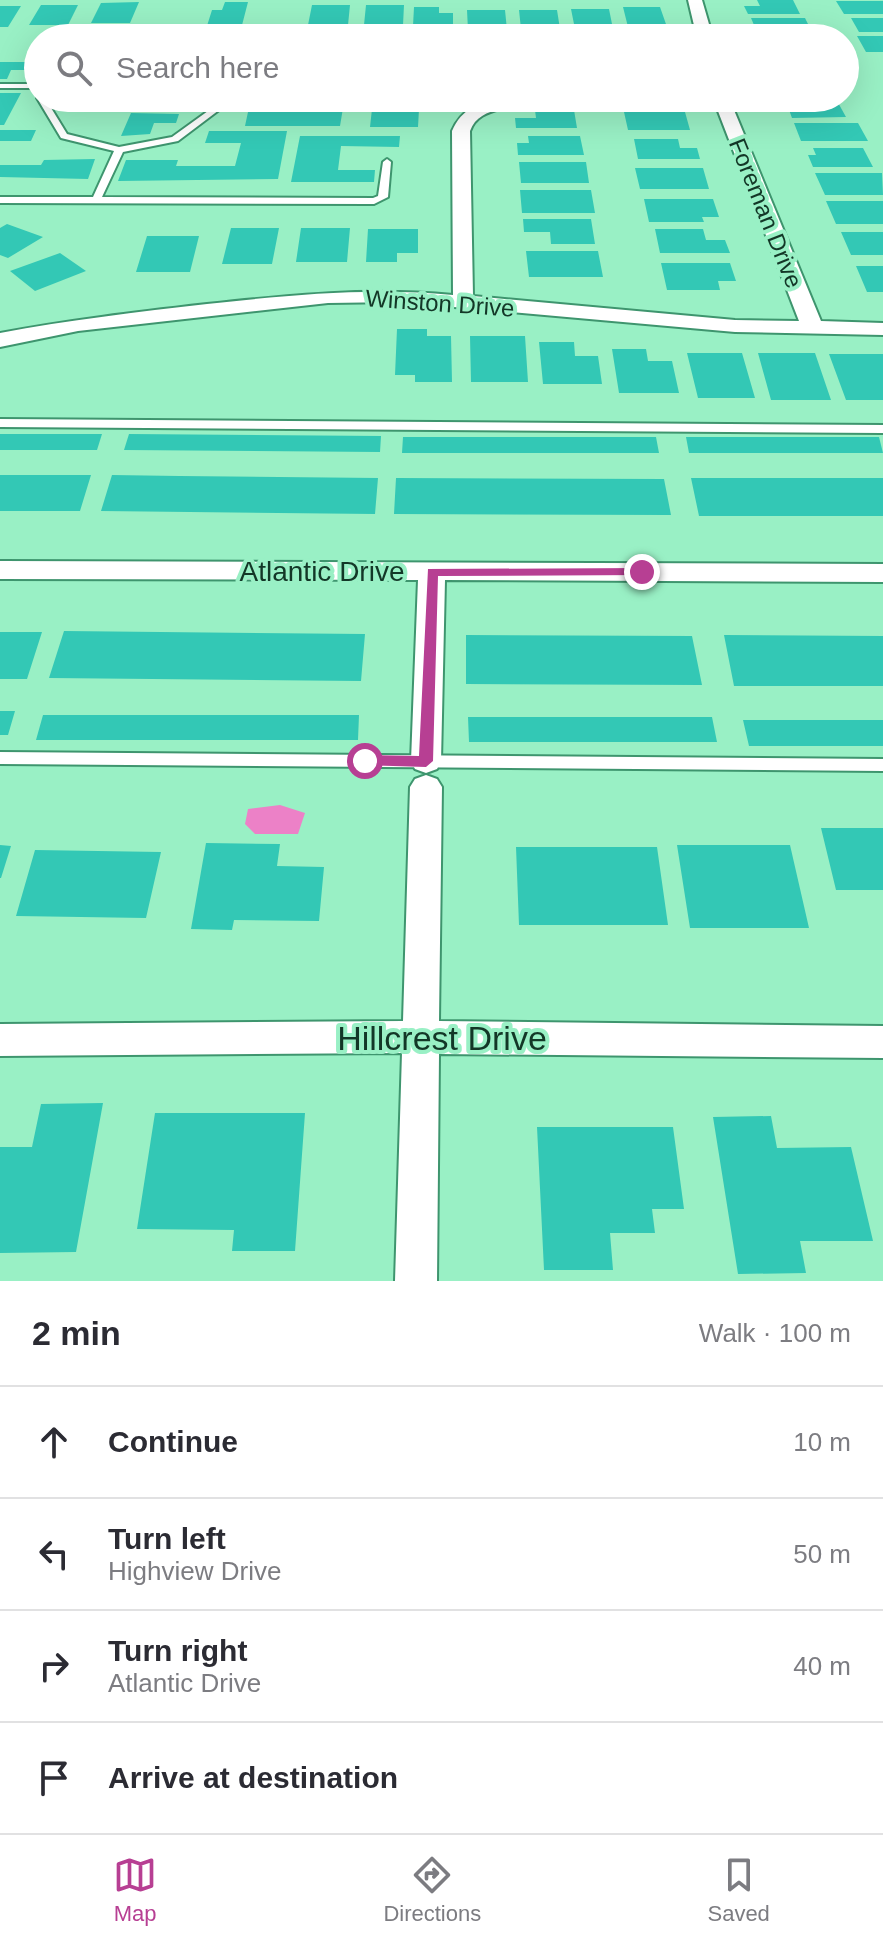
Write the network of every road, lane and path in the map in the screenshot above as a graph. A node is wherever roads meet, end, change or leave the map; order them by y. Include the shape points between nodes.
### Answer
1 (695, 0) edge
2 (701, 24) edge
3 (0, 86) edge
4 (24, 86) edge
5 (50, 112) edge
6 (212, 112) edge
7 (476, 112) edge
8 (726, 112) edge
9 (119, 150) junction
10 (387, 162) dead end
11 (97, 199) junction
12 (0, 200) edge
13 (463, 302) junction
14 (813, 328) junction
15 (883, 329) edge
16 (0, 340) edge
17 (0, 423) edge
18 (883, 429) edge
19 (0, 570) edge
20 (432, 572) junction
21 (883, 573) edge
22 (0, 758) edge
23 (883, 765) edge
24 (426, 774) junction
25 (421, 1037) junction
26 (0, 1040) edge
27 (883, 1042) edge
28 (416, 1281) edge

1 - 2 street
3 - 4 lane
5 - 9 lane via 64,136
6 - 9 lane via 175,139
7 - 13 street via 461,131
8 - 14 street, Foreman Drive
9 - 11 lane
10 - 11 lane via 383,197 374,201
11 - 12 lane
13 - 14 street, Winston Drive via 685,323
13 - 16 street, Winston Drive via 328,297 78,325
14 - 15 street, Winston Drive
17 - 18 lane
19 - 20 street, Atlantic Drive
20 - 21 street, Atlantic Drive
20 - 24 street
22 - 24 lane
23 - 24 lane
24 - 25 street
25 - 26 street, Hillcrest Drive
25 - 27 street, Hillcrest Drive
25 - 28 street

